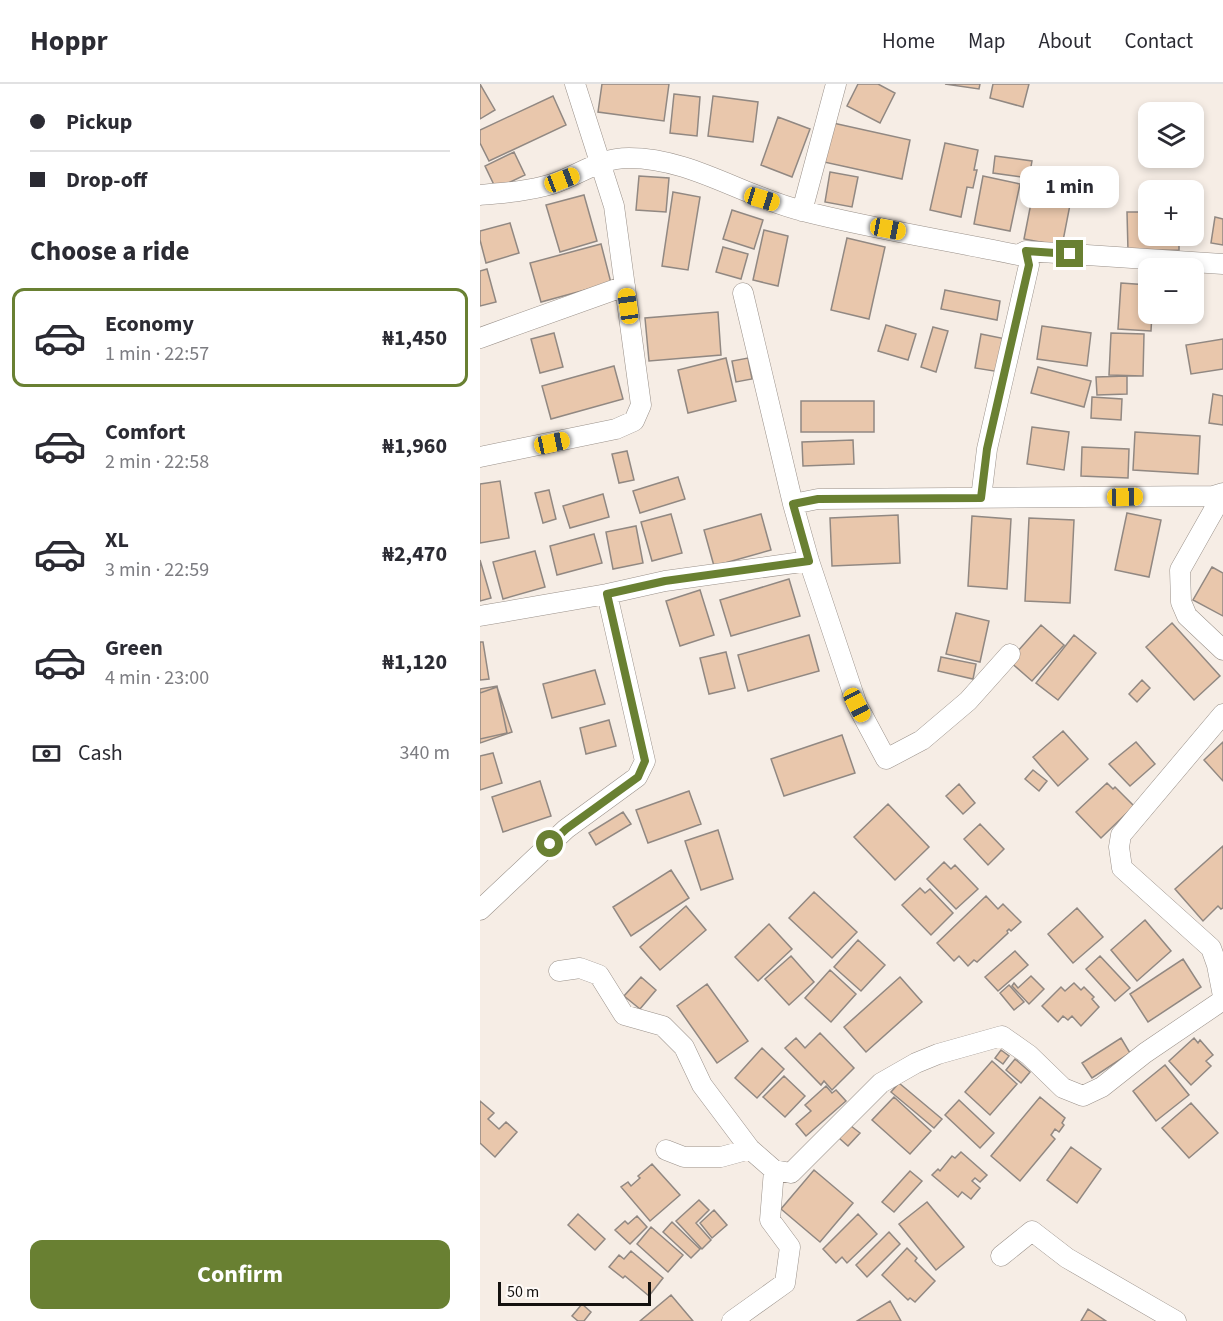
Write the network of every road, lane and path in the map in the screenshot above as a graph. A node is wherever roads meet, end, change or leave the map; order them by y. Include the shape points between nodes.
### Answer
1 (575, 84) edge
2 (836, 84) edge
3 (599, 162) junction
4 (480, 195) edge
5 (802, 211) junction
6 (1026, 251) junction
7 (1223, 264) edge
8 (625, 286) junction
9 (743, 293) dead end
10 (480, 338) edge
11 (480, 457) edge
12 (1223, 493) edge
13 (981, 498) junction
14 (793, 504) junction
15 (809, 561) junction
16 (607, 594) junction
17 (480, 616) edge
18 (1223, 650) edge
19 (1010, 654) dead end
20 (1223, 714) edge
21 (480, 910) edge
22 (559, 971) dead end
23 (1223, 998) edge
24 (750, 1149) junction
25 (666, 1150) dead end
26 (774, 1170) junction
27 (1001, 1256) dead end
28 (732, 1321) edge
29 (1176, 1321) edge

1 - 3 street
2 - 5 street
3 - 4 street via 551,184
3 - 5 street via 629,158 662,162
3 - 8 street via 614,206
5 - 6 street via 1017,255
6 - 7 street
6 - 13 street via 1029,265 987,449
8 - 10 street
8 - 11 street via 641,405 634,421 616,429
9 - 14 street
12 - 13 street
12 - 18 street via 1180,570 1180,602 1186,616
13 - 14 street via 818,499
14 - 15 street
15 - 16 street via 665,581
15 - 19 street via 857,705 886,759 922,740 968,701
16 - 17 street
16 - 21 street via 645,761 638,777 566,829
20 - 23 street via 1121,835 1119,847 1122,868 1211,948
22 - 24 street via 580,968 599,975 624,1015 663,1026 684,1047 702,1085
23 - 26 street via 1102,1087 1083,1095 1063,1088 1029,1055 1002,1036 938,1054 881,1083 791,1173
24 - 25 street via 721,1156 684,1157
24 - 26 street
26 - 28 street via 770,1220 790,1247 784,1283
27 - 29 street via 1032,1231 1067,1258

